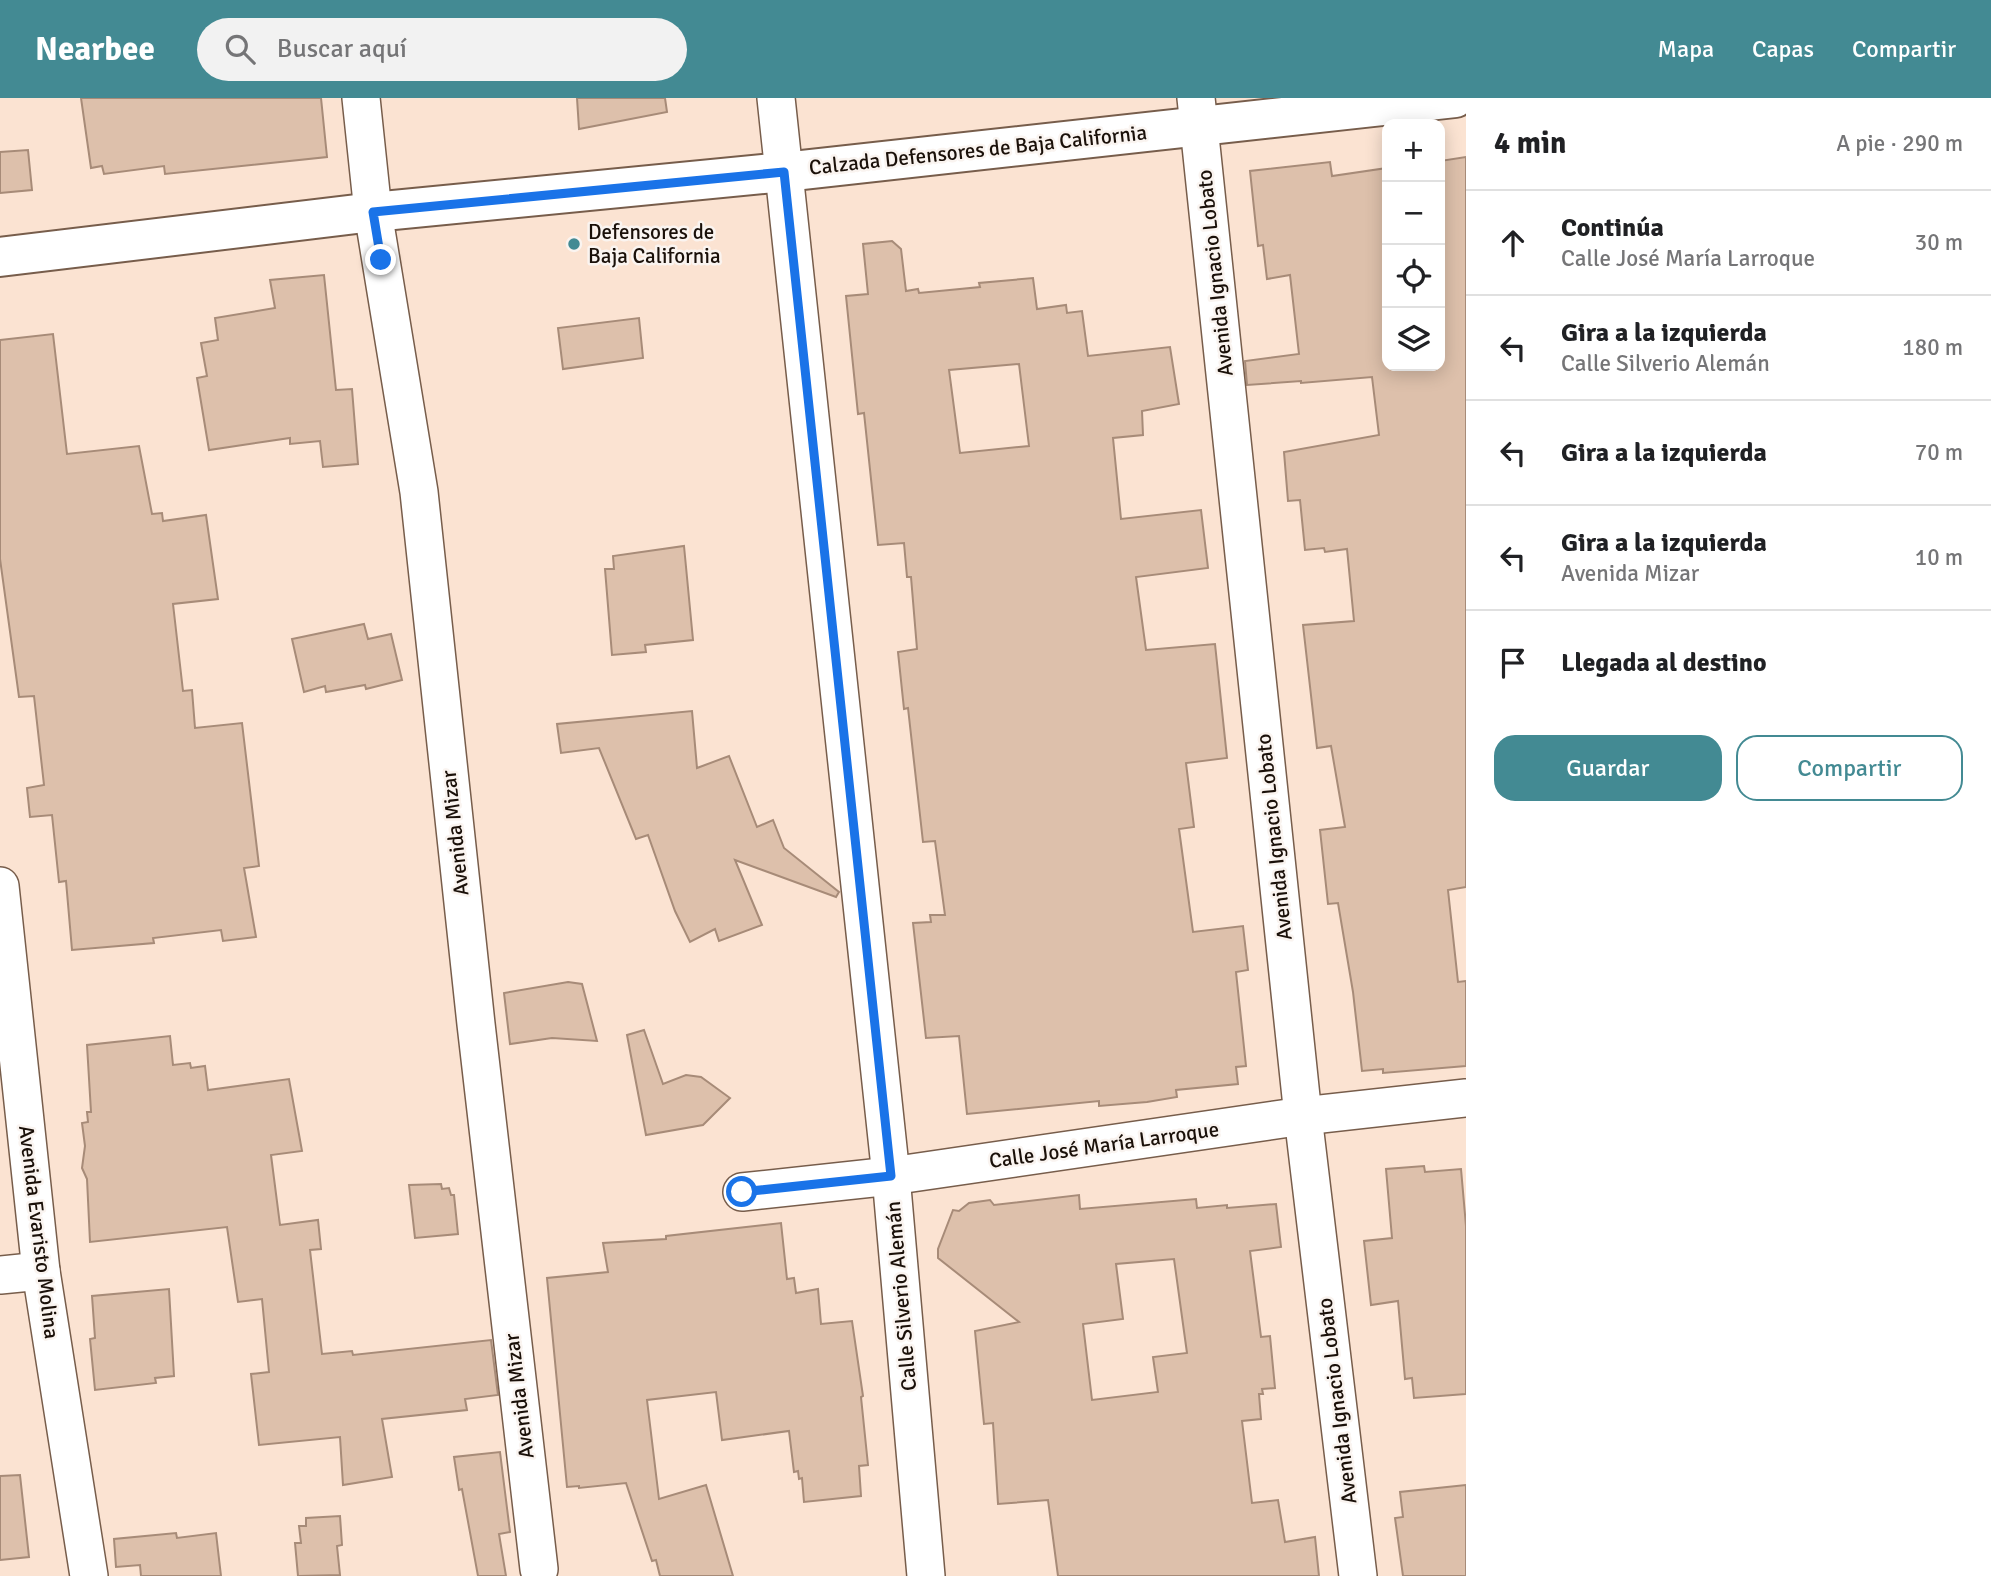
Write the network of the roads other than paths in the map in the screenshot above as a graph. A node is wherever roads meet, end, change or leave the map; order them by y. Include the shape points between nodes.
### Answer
1 (361, 98) edge
2 (776, 98) edge
3 (1455, 98) edge
4 (1198, 112) edge
5 (784, 172) junction
6 (373, 212) junction
7 (0, 257) edge
8 (0, 886) edge
9 (1466, 1098) edge
10 (1303, 1116) junction
11 (891, 1176) junction
12 (742, 1192) dead end
13 (41, 1271) junction
14 (0, 1275) edge
15 (539, 1569) dead end
16 (89, 1576) edge
17 (926, 1576) edge
18 (1358, 1576) edge

1 - 6 street, Avenida Mizar
2 - 5 street, Calle Silverio Alemán
3 - 4 main road, Calzada Defensores de Baja California
4 - 5 main road, Calzada Defensores de Baja California
4 - 10 street, Avenida Ignacio Lobato
5 - 6 main road, Calzada Defensores de Baja California
5 - 11 street, Calle Silverio Alemán
6 - 7 main road, Calzada Defensores de Baja California
6 - 15 street, Avenida Mizar via 419,492
8 - 13 street, Avenida Evaristo Molina
9 - 10 street, Calle José María Larroque
10 - 11 street, Calle José María Larroque
10 - 18 street, Avenida Ignacio Lobato
11 - 12 street, Calle José María Larroque
11 - 17 street, Calle Silverio Alemán
13 - 14 street
13 - 16 street, Avenida Evaristo Molina

